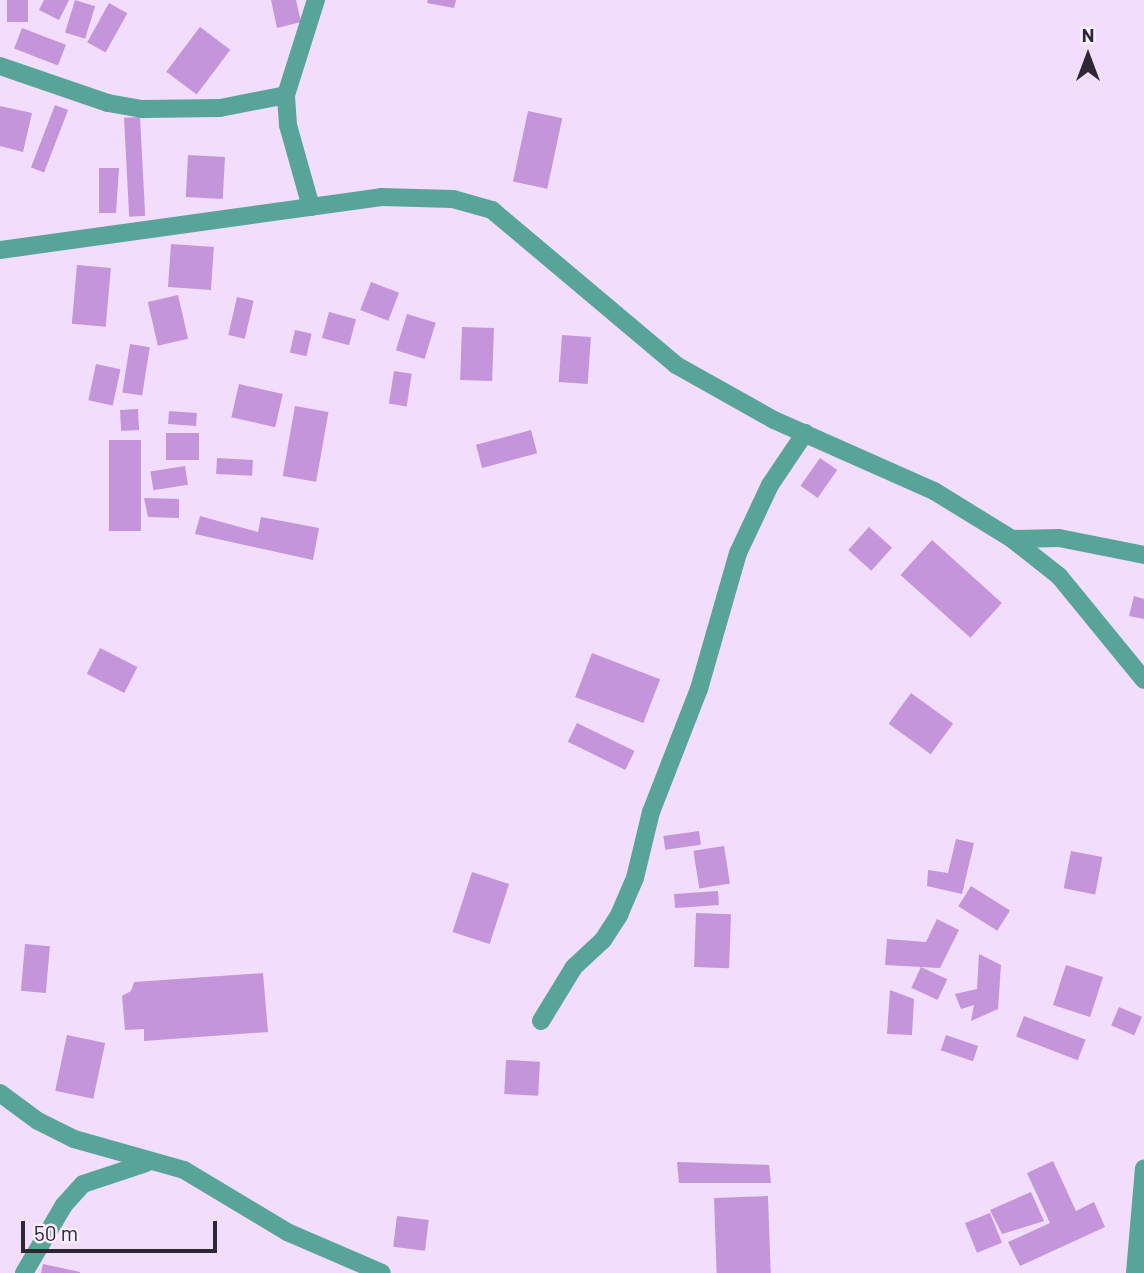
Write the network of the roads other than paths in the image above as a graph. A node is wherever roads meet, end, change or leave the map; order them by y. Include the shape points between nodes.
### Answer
1 (316, 0) edge
2 (0, 66) edge
3 (286, 94) junction
4 (311, 207) junction
5 (0, 250) edge
6 (805, 433) junction
7 (1012, 539) junction
8 (1144, 555) edge
9 (1144, 680) edge
10 (541, 1021) dead end
11 (0, 1093) edge
12 (146, 1163) junction
13 (1144, 1168) edge
14 (1141, 1226) edge
15 (24, 1273) edge
16 (382, 1273) edge
17 (1135, 1273) edge

1 - 3 street
2 - 3 street via 108,103 143,109 220,107
3 - 4 street via 288,125
4 - 5 street
4 - 6 street via 381,197 453,199 492,210 676,365
6 - 7 street via 934,491
6 - 10 street via 770,485 738,553 699,689 650,812 635,878 620,915 603,940 574,967
7 - 8 street via 1059,538
7 - 9 street via 1059,576
11 - 12 street via 38,1121 74,1139
12 - 15 street via 83,1184 64,1205
12 - 16 street via 200,1177 287,1232
13 - 14 street
14 - 17 street

